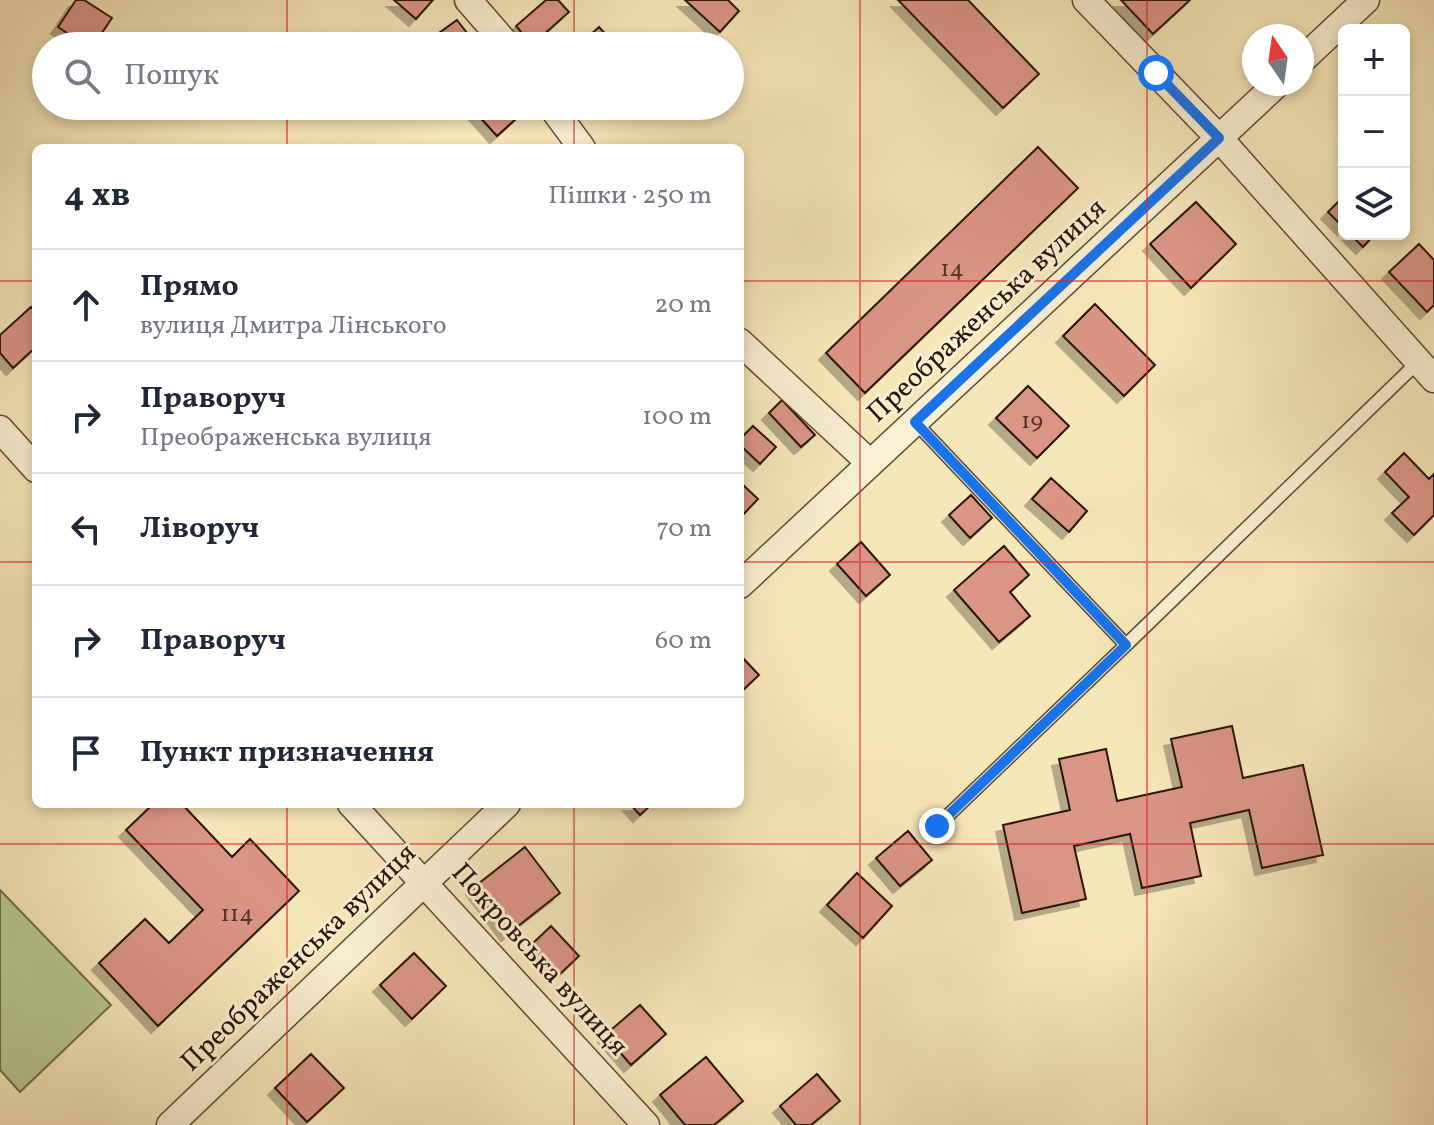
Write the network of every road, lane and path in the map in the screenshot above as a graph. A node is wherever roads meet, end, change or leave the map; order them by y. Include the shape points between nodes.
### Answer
1 (468, 0) edge
2 (1086, 0) edge
3 (1366, 0) edge
4 (496, 32) edge
5 (1314, 49) edge
6 (1264, 96) edge
7 (561, 120) edge
8 (1219, 138) junction
9 (579, 144) edge
10 (744, 346) edge
11 (1426, 371) edge
12 (915, 422) junction
13 (0, 429) edge
14 (870, 463) junction
15 (32, 465) edge
16 (744, 581) edge
17 (1126, 645) junction
18 (355, 808) edge
19 (503, 808) edge
20 (937, 826) dead end
21 (424, 882) junction
22 (170, 1125) edge
23 (646, 1125) edge

1 - 4 street
2 - 8 street
3 - 5 street
6 - 8 street, Преображенська вулиця
7 - 9 street
8 - 11 street
8 - 12 street, Преображенська вулиця
10 - 14 street
11 - 17 lane
12 - 14 street, Преображенська вулиця
12 - 17 lane
13 - 15 street
14 - 16 street, Преображенська вулиця
17 - 20 lane
18 - 21 street, Покровська вулиця
19 - 21 street, Преображенська вулиця
21 - 22 street, Преображенська вулиця
21 - 23 street, Покровська вулиця

